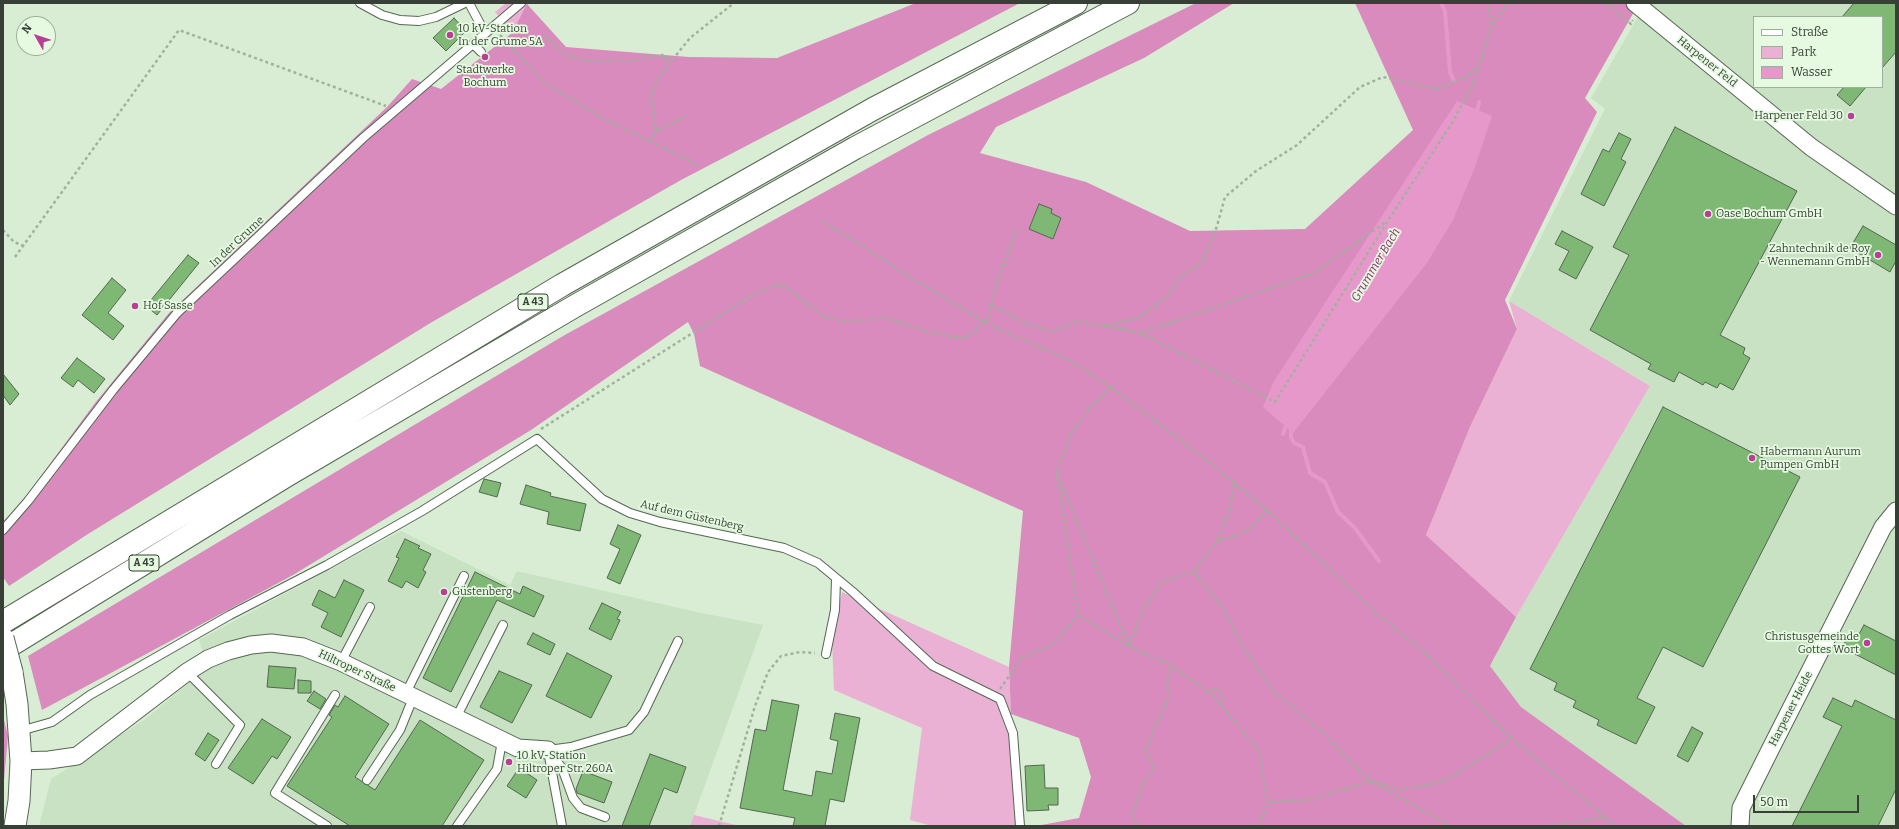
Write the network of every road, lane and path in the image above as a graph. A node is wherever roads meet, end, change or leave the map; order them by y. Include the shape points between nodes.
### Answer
1 (360, 3) edge
2 (465, 3) edge
3 (469, 3) edge
4 (521, 3) edge
5 (734, 3) edge
6 (1076, 3) edge
7 (1128, 3) edge
8 (1488, 3) edge
9 (1508, 3) edge
10 (1635, 3) edge
11 (494, 26) junction
12 (1492, 26) junction
13 (485, 34) junction
14 (544, 35) dead end
15 (473, 44) junction
16 (481, 52) dead end
17 (662, 56) junction
18 (1479, 66) junction
19 (396, 110) junction
20 (686, 116) dead end
21 (656, 130) junction
22 (650, 142) junction
23 (700, 166) dead end
24 (1896, 206) edge
25 (1389, 219) junction
26 (822, 222) dead end
27 (3, 230) edge
28 (1017, 230) dead end
29 (24, 246) junction
30 (16, 258) dead end
31 (991, 305) junction
32 (985, 321) junction
33 (1105, 326) junction
34 (1142, 333) junction
35 (1111, 387) junction
36 (537, 439) junction
37 (1057, 471) junction
38 (1234, 483) junction
39 (1267, 510) junction
40 (1896, 511) edge
41 (3, 530) edge
42 (1218, 540) junction
43 (1194, 572) junction
44 (464, 576) dead end
45 (836, 579) junction
46 (370, 607) dead end
47 (1078, 615) junction
48 (3, 622) edge
49 (503, 625) dead end
50 (3, 638) edge
51 (678, 641) dead end
52 (1130, 646) junction
53 (3, 650) edge
54 (826, 654) joint
55 (341, 662) junction
56 (1171, 665) junction
57 (186, 672) junction
58 (1209, 693) junction
59 (335, 695) dead end
60 (409, 696) junction
61 (994, 696) junction
62 (1221, 706) junction
63 (456, 718) junction
64 (20, 731) junction
65 (1512, 739) junction
66 (502, 741) junction
67 (548, 750) junction
68 (22, 761) junction
69 (216, 764) dead end
70 (367, 780) dead end
71 (1370, 781) junction
72 (1268, 802) junction
73 (605, 817) dead end
74 (1605, 817) junction
75 (15, 826) edge
76 (327, 826) edge
77 (457, 826) edge
78 (562, 826) edge
79 (718, 826) edge
80 (1020, 826) edge
81 (1138, 826) edge
82 (1258, 826) edge
83 (1451, 826) edge
84 (1547, 826) edge
85 (1616, 826) edge
86 (1740, 826) edge

1 - 2 lane via 382,15 400,20 419,21 436,17
3 - 13 lane
4 - 11 lane, In der Grume
5 - 17 path via 690,38 673,59
6 - 48 highway, A 43 via 873,110 562,285
7 - 53 highway, A 43 via 855,148 575,306 279,480
8 - 12 path
9 - 12 path
10 - 24 street, Harpener Feld via 1811,147
11 - 13 lane, In der Grume
11 - 22 path via 509,46 545,83 606,120
12 - 18 path
13 - 15 lane, In der Grume
14 - 17 path via 570,57 591,61 631,61
15 - 16 lane
15 - 19 lane, In der Grume
17 - 21 path via 671,63 653,88 651,98
18 - 25 path via 1473,84 1452,123
18 - 33 path via 1466,77 1438,89 1383,77 1360,87 1297,145 1256,170 1225,198 1203,262 1179,278 1168,296 1138,318
19 - 29 path via 179,30
19 - 41 lane, In der Grume via 177,313
20 - 21 path
21 - 22 path
22 - 23 path
25 - 34 path via 1314,273
25 - 34 path via 1275,402
26 - 32 path
27 - 29 path via 14,242
28 - 31 path
29 - 30 path
31 - 32 path
31 - 33 path via 1025,323 1052,332 1077,321
32 - 35 path via 1067,359
32 - 36 path via 964,339 922,330 886,318 843,322 823,316 784,286 776,285 753,295 542,428
33 - 34 path
35 - 37 path via 1089,409 1072,432
35 - 38 path
36 - 45 lane, Auf dem Güstenberg via 602,499 630,513 660,522 784,548 818,563
36 - 64 lane via 422,511 327,565 230,615 90,695 52,722
37 - 47 path
37 - 52 path
38 - 39 path
38 - 42 path via 1229,512
39 - 42 path via 1254,525 1237,536
39 - 65 path via 1377,614 1426,654
40 - 86 street, Harpener Heide via 1883,527 1741,808
42 - 43 path
43 - 52 path via 1163,581 1144,608
43 - 71 path via 1222,607 1242,645 1273,691 1320,730
44 - 60 lane
45 - 54 lane via 835,610
45 - 61 lane, Auf dem Güstenberg via 933,666
46 - 55 lane
47 - 52 path
47 - 61 path via 1055,643 1022,658
49 - 63 lane
50 - 64 street, bridge via 12,672
51 - 67 lane via 644,712 629,730 571,747
52 - 56 path
54 - 79 path via 800,652 781,656 768,672
55 - 57 street, Hiltroper Straße via 303,647 271,643 228,651
55 - 60 street, Hiltroper Straße
56 - 58 path
56 - 81 path via 1167,683 1169,696 1145,750 1154,767 1142,786 1132,816
57 - 68 street, Hiltroper Straße via 77,756
57 - 69 lane via 240,725
58 - 62 path
58 - 62 path via 1214,689 1220,691 1223,698
59 - 76 lane via 275,793
60 - 63 street, Hiltroper Straße
60 - 70 lane via 400,730
61 - 80 lane, Auf dem Güstenberg via 1000,698 1013,733
62 - 72 path via 1258,749
63 - 66 street, Hiltroper Straße
64 - 68 street
65 - 71 path via 1437,783 1401,790
65 - 74 path
66 - 67 street, Hiltroper Straße via 518,748
66 - 77 lane via 497,769
67 - 73 lane via 562,768 573,798 581,808
67 - 78 lane
68 - 75 street
71 - 72 path via 1309,800
71 - 83 path
72 - 82 path
74 - 84 path
74 - 85 path

